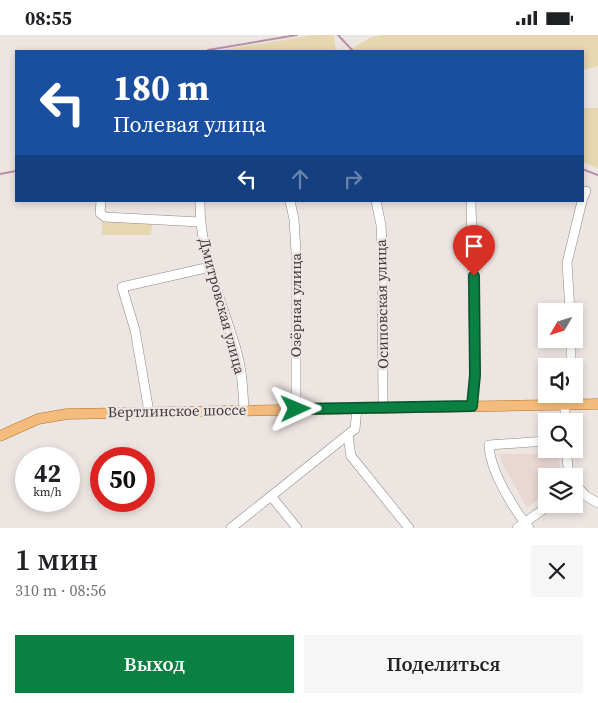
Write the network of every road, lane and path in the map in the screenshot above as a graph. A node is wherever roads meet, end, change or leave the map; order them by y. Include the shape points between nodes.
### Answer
1 (101, 202) edge
2 (200, 202) edge
3 (290, 202) edge
4 (376, 202) edge
5 (471, 202) edge
6 (583, 202) edge
7 (200, 222) junction
8 (210, 267) junction
9 (570, 303) edge
10 (583, 402) edge
11 (538, 403) edge
12 (598, 404) edge
13 (472, 406) junction
14 (383, 407) junction
15 (358, 408) junction
16 (296, 409) junction
17 (244, 410) junction
18 (149, 412) junction
19 (0, 436) edge
20 (348, 436) junction
21 (538, 442) edge
22 (583, 493) edge
23 (271, 496) junction
24 (598, 503) edge
25 (539, 513) edge
26 (524, 526) edge
27 (232, 528) edge
28 (297, 528) edge
29 (409, 528) edge

1 - 7 street via 100,213 105,217
2 - 7 street, Дмитровская улица
3 - 16 street, Озёрная улица via 296,252
4 - 14 street, Осиповская улица via 382,246
5 - 13 street via 475,375
6 - 9 street via 567,263
7 - 8 street, Дмитровская улица
8 - 17 street, Дмитровская улица via 237,351
8 - 18 street via 122,287 135,330
10 - 12 main road, Вертлинское шоссе
11 - 13 main road, Вертлинское шоссе
13 - 14 main road, Вертлинское шоссе
14 - 15 main road, Вертлинское шоссе
15 - 16 main road, Вертлинское шоссе
15 - 20 street via 355,429
16 - 17 main road, Вертлинское шоссе
17 - 18 main road, Вертлинское шоссе
18 - 19 main road, Вертлинское шоссе via 56,415 30,422
20 - 23 street
20 - 29 street via 351,457
21 - 26 street via 489,445 496,473
22 - 24 street
23 - 27 street
23 - 28 street
25 - 26 street

